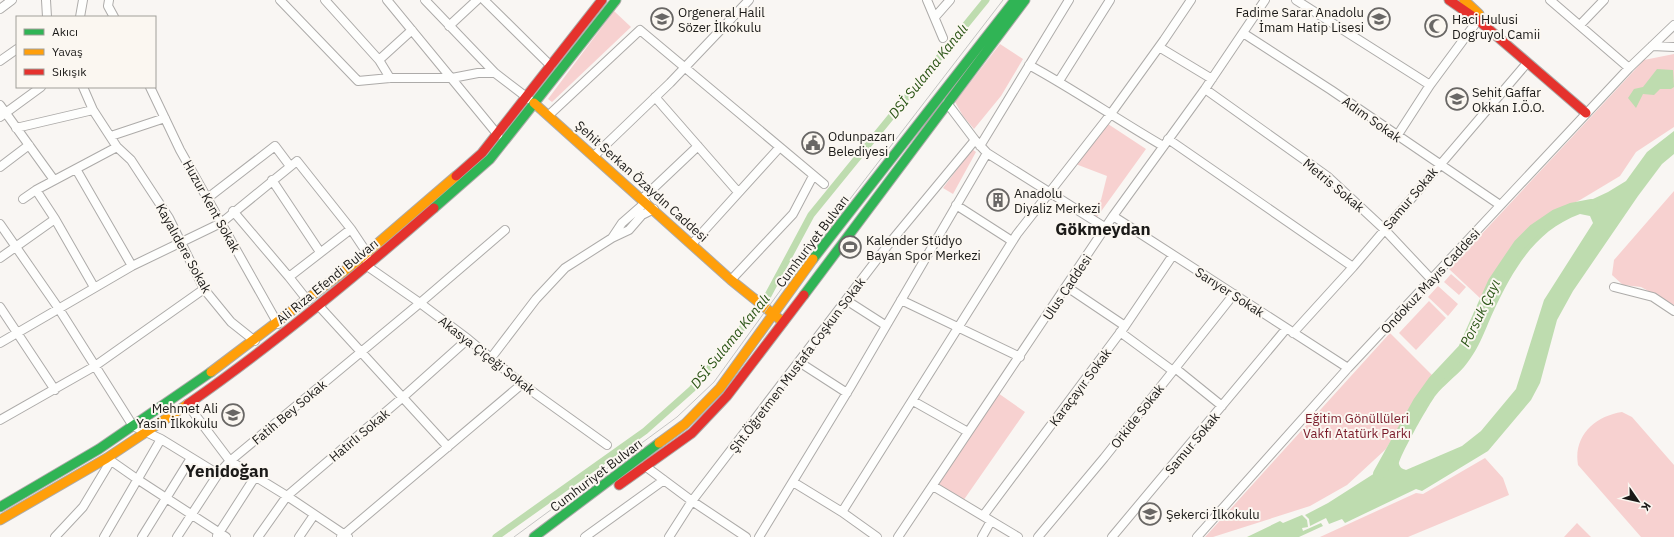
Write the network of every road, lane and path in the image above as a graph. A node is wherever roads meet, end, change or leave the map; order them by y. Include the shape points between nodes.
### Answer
1 (12, 0) edge
2 (46, 0) edge
3 (83, 0) edge
4 (109, 0) edge
5 (325, 0) edge
6 (388, 0) edge
7 (425, 0) edge
8 (477, 0) edge
9 (484, 0) edge
10 (602, 0) edge
11 (616, 0) edge
12 (749, 0) edge
13 (927, 0) edge
14 (950, 0) edge
15 (1016, 0) edge
16 (1025, 0) edge
17 (1069, 0) edge
18 (1110, 0) edge
19 (1191, 0) edge
20 (1265, 0) edge
21 (1296, 0) edge
22 (1450, 0) edge
23 (1464, 0) edge
24 (1550, 0) edge
25 (1604, 0) edge
26 (285, 2) edge
27 (0, 9) edge
28 (47, 16) edge
29 (80, 16) edge
30 (113, 16) edge
31 (935, 17) junction
32 (1478, 20) junction
33 (1580, 25) junction
34 (1674, 25) edge
35 (449, 26) junction
36 (412, 30) junction
37 (1243, 33) junction
38 (944, 38) dead end
39 (1652, 46) junction
40 (1159, 47) junction
41 (1674, 47) edge
42 (16, 50) edge
43 (379, 60) junction
44 (0, 61) edge
45 (1527, 63) junction
46 (1029, 64) junction
47 (551, 66) junction
48 (683, 68) junction
49 (1629, 68) junction
50 (495, 73) junction
51 (390, 78) junction
52 (452, 78) junction
53 (1212, 79) junction
54 (1059, 82) junction
55 (1430, 85) junction
56 (40, 88) edge
57 (83, 88) edge
58 (150, 88) edge
59 (1205, 89) junction
60 (655, 97) junction
61 (530, 100) junction
62 (948, 103) junction
63 (0, 105) edge
64 (92, 110) junction
65 (1588, 111) junction
66 (549, 114) junction
67 (3, 115) edge
68 (1110, 115) junction
69 (165, 118) junction
70 (16, 128) junction
71 (498, 135) junction
72 (111, 136) junction
73 (1397, 136) junction
74 (1168, 139) junction
75 (977, 143) junction
76 (29, 145) junction
77 (698, 146) junction
78 (1163, 146) junction
79 (118, 147) junction
80 (779, 148) junction
81 (987, 153) junction
82 (594, 156) junction
83 (1439, 164) junction
84 (290, 166) junction
85 (0, 167) edge
86 (76, 169) junction
87 (814, 176) junction
88 (54, 180) junction
89 (272, 180) junction
90 (824, 184) dead end
91 (36, 190) junction
92 (738, 192) junction
93 (1048, 193) junction
94 (209, 198) junction
95 (23, 199) dead end
96 (644, 200) junction
97 (956, 205) junction
98 (1500, 205) junction
99 (654, 209) junction
100 (233, 211) junction
101 (1113, 216) junction
102 (55, 218) junction
103 (221, 223) junction
104 (0, 224) edge
105 (1106, 228) junction
106 (350, 229) junction
107 (1384, 229) junction
108 (505, 230) dead end
109 (612, 238) junction
110 (1012, 241) junction
111 (182, 242) junction
112 (692, 244) junction
113 (15, 247) junction
114 (320, 252) junction
115 (366, 253) junction
116 (1173, 255) junction
117 (0, 258) edge
118 (132, 266) junction
119 (367, 266) junction
120 (1353, 267) junction
121 (290, 276) junction
122 (731, 280) junction
123 (1432, 280) junction
124 (94, 287) junction
125 (1068, 287) junction
126 (1614, 287) dead end
127 (204, 289) junction
128 (1234, 294) junction
129 (846, 300) junction
130 (901, 300) junction
131 (308, 301) junction
132 (420, 303) junction
133 (319, 306) junction
134 (0, 307) edge
135 (59, 309) junction
136 (1674, 311) edge
137 (774, 315) junction
138 (782, 322) junction
139 (278, 324) junction
140 (885, 326) junction
141 (957, 327) junction
142 (1122, 329) junction
143 (1289, 331) junction
144 (18, 332) junction
145 (468, 339) junction
146 (255, 341) junction
147 (0, 343) edge
148 (361, 353) junction
149 (1020, 357) junction
150 (491, 358) junction
151 (799, 362) junction
152 (95, 366) junction
153 (1348, 368) junction
154 (1174, 370) junction
155 (522, 384) junction
156 (54, 390) junction
157 (847, 393) junction
158 (402, 398) junction
159 (912, 401) junction
160 (187, 404) junction
161 (1222, 406) junction
162 (0, 420) edge
163 (133, 426) junction
164 (147, 432) junction
165 (968, 432) junction
166 (161, 439) junction
167 (607, 445) dead end
168 (448, 447) junction
169 (191, 458) junction
170 (109, 460) junction
171 (230, 461) junction
172 (645, 466) junction
173 (218, 474) junction
174 (256, 477) junction
175 (137, 479) junction
176 (664, 480) junction
177 (793, 482) junction
178 (933, 486) junction
179 (287, 496) junction
180 (165, 498) junction
181 (692, 501) junction
182 (0, 507) edge
183 (842, 512) junction
184 (191, 514) junction
185 (314, 515) junction
186 (983, 516) junction
187 (0, 520) edge
188 (991, 521) junction
189 (220, 535) edge
190 (344, 536) edge
191 (741, 536) edge
192 (55, 537) edge
193 (104, 537) edge
194 (142, 537) edge
195 (177, 537) edge
196 (258, 537) edge
197 (299, 537) edge
198 (534, 537) edge
199 (548, 537) edge
200 (585, 537) edge
201 (669, 537) edge
202 (758, 537) edge
203 (877, 537) edge
204 (898, 537) edge
205 (982, 537) edge
206 (1018, 537) edge
207 (1038, 537) edge
208 (1112, 537) edge
209 (1197, 537) edge

1 - 27 street
2 - 28 street
3 - 29 street
4 - 30 street via 108,6
5 - 43 street
6 - 36 street
7 - 35 street
8 - 35 street
9 - 47 street
10 - 47 main road, Ali Rıza Efendi Bulvarı
11 - 61 main road, Ali Rıza Efendi Bulvarı
12 - 48 street
13 - 31 street
14 - 31 street
15 - 137 main road, Cumhuriyet Bulvarı via 828,239
16 - 62 main road, Cumhuriyet Bulvarı
17 - 46 street, Şht.Öğretmen Mustafa Coşkun Sokak
18 - 54 street
19 - 40 street
20 - 37 street, Ulus Caddesi
21 - 55 street
22 - 32 main road
23 - 65 main road
24 - 33 street
25 - 33 street
26 - 51 street via 358,81
31 - 38 street
32 - 45 main road
32 - 55 street
33 - 49 street
34 - 39 street, Ondokuz Mayıs Caddesi
35 - 50 street
36 - 43 street
36 - 52 street
37 - 53 street, Ulus Caddesi
37 - 73 street, Adım Sokak
39 - 41 street
39 - 49 street, Ondokuz Mayıs Caddesi
40 - 53 street
40 - 68 street
42 - 44 street
43 - 51 street
45 - 65 main road
45 - 83 street, Samur Sokak
46 - 54 street
46 - 75 street, Şht.Öğretmen Mustafa Coşkun Sokak
47 - 61 main road, Ali Rıza Efendi Bulvarı
48 - 60 street
48 - 66 street via 640,30
48 - 80 street via 742,114
49 - 65 street, Ondokuz Mayıs Caddesi
50 - 52 street
50 - 61 street
51 - 52 street
52 - 71 street
53 - 59 street, Ulus Caddesi
54 - 68 street
55 - 73 street
56 - 67 street
57 - 64 street, Kayalıdere Sokak
58 - 69 street, Huzur Kent Sokak
59 - 74 street, Ulus Caddesi
59 - 107 street, Metris Sokak via 1327,176
60 - 77 street
60 - 82 street
61 - 66 main road, Şehit Serkan Özaydın Caddesi
61 - 71 main road, Ali Rıza Efendi Bulvarı
61 - 119 main road, Ali Rıza Efendi Bulvarı via 508,138 490,159
62 - 75 street
62 - 138 main road, Cumhuriyet Bulvarı
63 - 67 street
64 - 70 street
64 - 72 street, Kayalıdere Sokak
65 - 98 street, Ondokuz Mayıs Caddesi
66 - 82 main road, Şehit Serkan Özaydın Caddesi
67 - 70 street
68 - 78 street
68 - 93 street
69 - 72 street
69 - 94 street, Huzur Kent Sokak via 180,150
70 - 76 street
71 - 115 main road, Ali Rıza Efendi Bulvarı via 482,153
72 - 79 street, Kayalıdere Sokak
73 - 83 street, Adım Sokak
74 - 78 street, Ulus Caddesi
74 - 120 street
75 - 81 street
75 - 129 street, Şht.Öğretmen Mustafa Coşkun Sokak via 888,245
76 - 85 street
76 - 88 street
77 - 92 street
77 - 96 street
78 - 101 street, Ulus Caddesi
79 - 86 street
79 - 111 street, Kayalıdere Sokak via 131,160
80 - 87 street
80 - 92 street
81 - 93 street
81 - 97 street
82 - 96 main road, Şehit Serkan Özaydın Caddesi
83 - 98 street, Adım Sokak
83 - 107 street, Samur Sokak
84 - 89 street
84 - 94 street via 275,146
84 - 106 street via 297,160
86 - 88 street
86 - 118 street
87 - 90 street
87 - 122 street via 793,214
88 - 91 street
89 - 100 street
89 - 114 street
91 - 95 street
91 - 102 street
92 - 112 street
93 - 105 street
93 - 110 street
94 - 103 street, Huzur Kent Sokak
96 - 99 main road, Şehit Serkan Özaydın Caddesi
96 - 109 street via 622,223
97 - 110 street
97 - 130 street
98 - 123 street, Ondokuz Mayıs Caddesi
99 - 109 street via 642,215 629,230
99 - 112 main road, Şehit Serkan Özaydın Caddesi
100 - 103 street
100 - 121 street
101 - 105 street, Ulus Caddesi
101 - 116 street, Sarıyer Sokak
102 - 113 street
102 - 124 street
103 - 111 street
103 - 139 street, Huzur Kent Sokak
104 - 113 street
105 - 125 street, Ulus Caddesi
106 - 114 street
106 - 115 street
107 - 120 street, Samur Sokak
107 - 123 street, Metris Sokak
108 - 132 street, Fatih Bey Sokak
109 - 150 street via 566,268 536,299
110 - 141 street
111 - 118 street
111 - 127 street, Kayalıdere Sokak
112 - 122 main road, Şehit Serkan Özaydın Caddesi
113 - 117 street
113 - 135 street
114 - 121 street
115 - 119 street
115 - 131 main road, Ali Rıza Efendi Bulvarı
116 - 128 street, Sarıyer Sokak
116 - 142 street, Karaçayır Sokak
118 - 124 street
119 - 132 street, Akasya Çiçeği Sokak
119 - 133 main road, Ali Rıza Efendi Bulvarı
120 - 143 street, Samur Sokak
121 - 131 street
122 - 137 main road, Şehit Serkan Özaydın Caddesi
123 - 153 street, Ondokuz Mayıs Caddesi
124 - 135 street
125 - 142 street
125 - 149 street, Ulus Caddesi
126 - 136 street via 1654,297
127 - 146 street, Kayalıdere Sokak via 231,322
127 - 152 street
128 - 143 street, Sarıyer Sokak
128 - 154 street, Orkide Sokak
129 - 140 street
129 - 151 street, Şht.Öğretmen Mustafa Coşkun Sokak
130 - 140 street
130 - 141 street
131 - 139 main road, Ali Rıza Efendi Bulvarı
132 - 145 street, Akasya Çiçeği Sokak
132 - 148 street, Fatih Bey Sokak
133 - 148 street
133 - 160 main road, Ali Rıza Efendi Bulvarı via 243,365
134 - 144 street
135 - 144 street
135 - 152 street
137 - 138 main road, Şehit Serkan Özaydın Caddesi
137 - 198 main road, Cumhuriyet Bulvarı via 720,388 686,424
138 - 172 main road, Cumhuriyet Bulvarı via 726,396 692,433
139 - 146 main road, Ali Rıza Efendi Bulvarı
140 - 157 street
141 - 149 street
141 - 159 street
142 - 154 street
142 - 186 street, Karaçayır Sokak
143 - 153 street, Sarıyer Sokak
143 - 161 street, Samur Sokak
144 - 147 street
144 - 156 street
145 - 150 street, Akasya Çiçeği Sokak
145 - 158 street, Hatırlı Sokak
146 - 163 main road, Ali Rıza Efendi Bulvarı
148 - 158 street
148 - 171 street, Fatih Bey Sokak
149 - 165 street, Ulus Caddesi
150 - 155 street, Akasya Çiçeği Sokak
151 - 157 street
151 - 181 street, Şht.Öğretmen Mustafa Coşkun Sokak
152 - 156 street
152 - 163 street
153 - 209 street, Ondokuz Mayıs Caddesi
154 - 161 street
154 - 207 street, Orkide Sokak
155 - 167 street, Akasya Çiçeği Sokak
155 - 168 street
156 - 162 street
157 - 177 street
158 - 168 street
158 - 179 street, Hatırlı Sokak
159 - 165 street
159 - 183 street
160 - 164 main road, Ali Rıza Efendi Bulvarı
160 - 171 street
161 - 208 street, Samur Sokak
163 - 164 street
163 - 182 main road, Ali Rıza Efendi Bulvarı
164 - 166 street
164 - 170 main road, Ali Rıza Efendi Bulvarı
165 - 178 street, Ulus Caddesi
166 - 169 street
166 - 175 street
168 - 190 street
169 - 173 street
169 - 180 street
170 - 175 street
170 - 187 main road, Ali Rıza Efendi Bulvarı
170 - 192 street via 83,507
171 - 173 street, Fatih Bey Sokak
171 - 174 street
172 - 176 street
172 - 199 main road, Cumhuriyet Bulvarı
173 - 184 street, Fatih Bey Sokak
174 - 179 street
174 - 189 street
175 - 180 street
175 - 193 street
176 - 181 street
176 - 200 street
177 - 183 street
177 - 202 street
178 - 186 street
178 - 204 street, Ulus Caddesi
179 - 185 street
179 - 196 street, Hatırlı Sokak
180 - 184 street
180 - 194 street
181 - 191 street
181 - 201 street, Şht.Öğretmen Mustafa Coşkun Sokak
183 - 203 street
184 - 189 street
184 - 195 street, Fatih Bey Sokak
185 - 190 street
185 - 197 street
186 - 188 street
188 - 205 street
188 - 206 street

